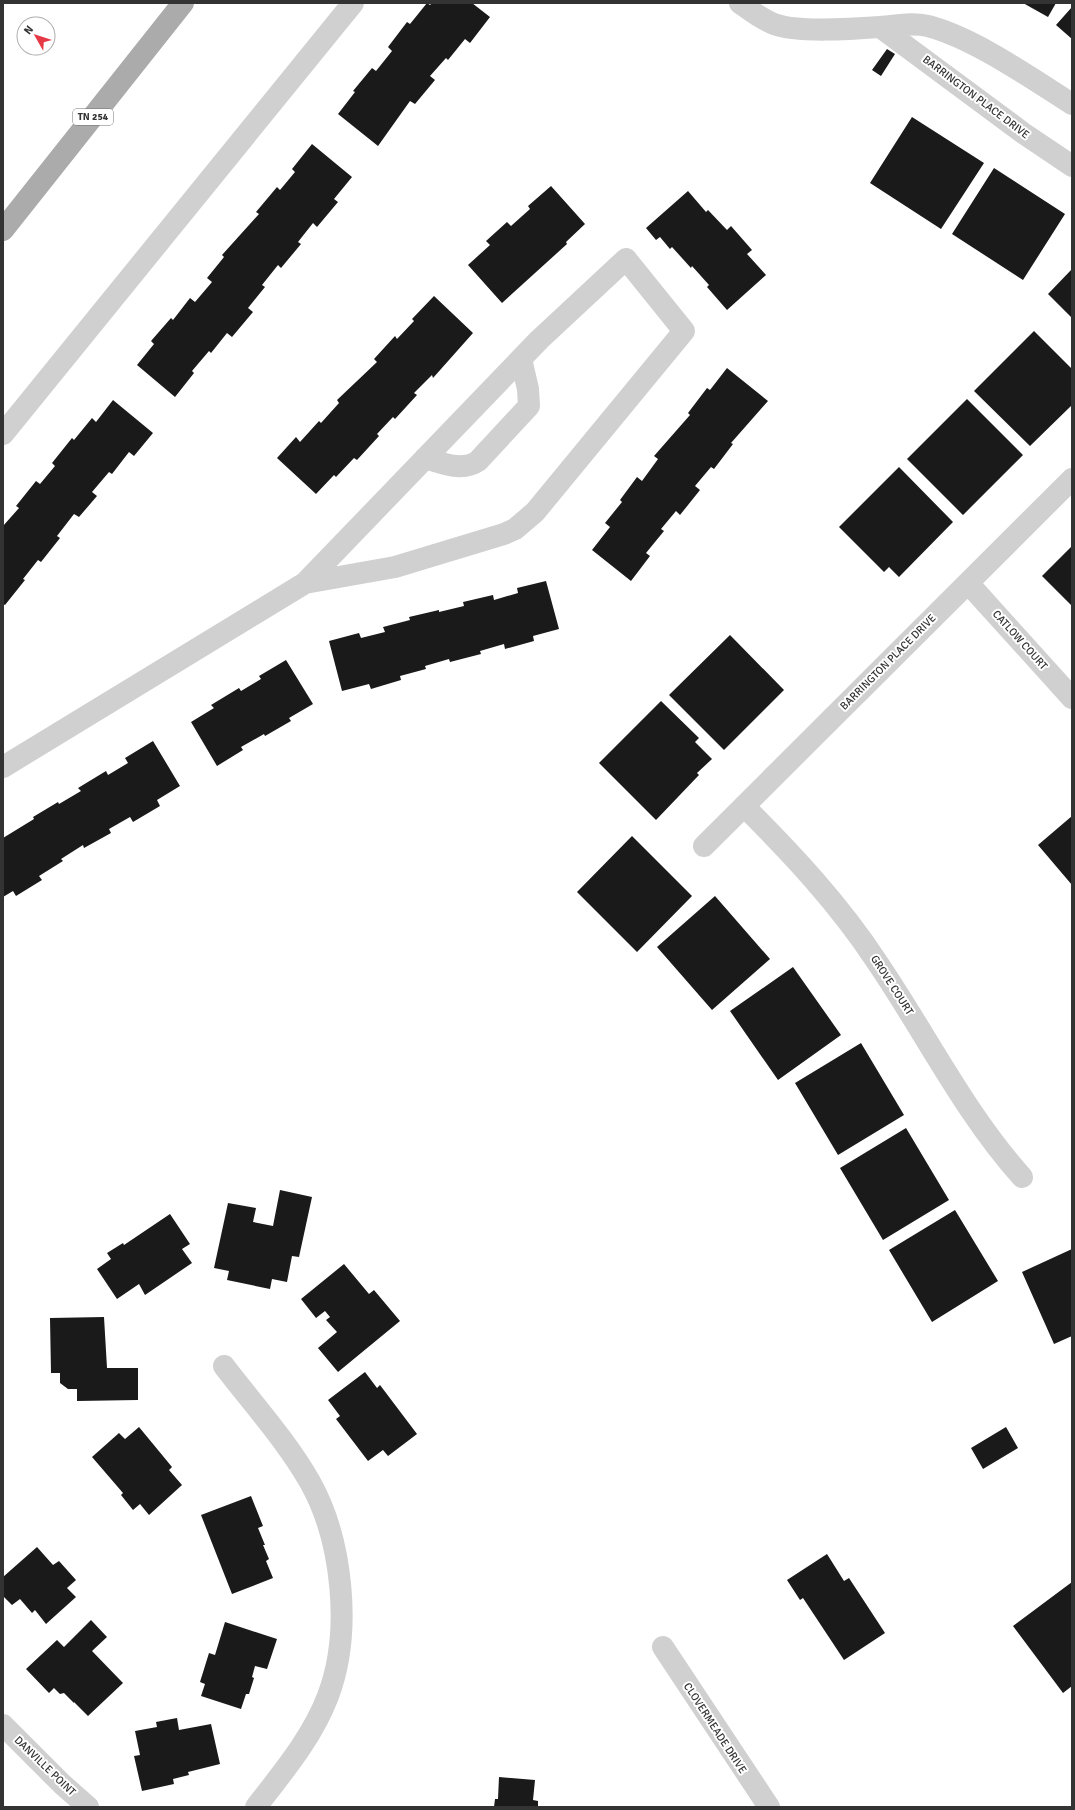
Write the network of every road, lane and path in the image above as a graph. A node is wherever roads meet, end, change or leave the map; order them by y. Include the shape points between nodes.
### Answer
1 (183, 3) edge
2 (353, 3) edge
3 (740, 3) edge
4 (880, 27) junction
5 (1072, 104) edge
6 (1072, 166) edge
7 (3, 230) edge
8 (521, 359) junction
9 (3, 434) edge
10 (425, 458) junction
11 (1072, 479) edge
12 (305, 583) junction
13 (968, 583) junction
14 (1072, 698) edge
15 (3, 767) edge
16 (744, 806) junction
17 (704, 846) dead end
18 (1022, 1178) dead end
19 (224, 1366) dead end
20 (663, 1647) dead end
21 (3, 1725) edge
22 (88, 1807) edge
23 (256, 1807) edge
24 (769, 1807) edge

1 - 7 main road, TN 254
2 - 9 street
3 - 4 street via 773,24 794,29
4 - 5 street via 905,23 927,26 948,33 975,46
4 - 6 street, BARRINGTON PLACE DRIVE via 1023,133
8 - 10 street
8 - 10 street via 528,389 528,406 525,412 472,465 464,467
8 - 12 street via 626,259 684,331 546,500 515,529 395,567
10 - 12 street
11 - 13 street, BARRINGTON PLACE DRIVE
12 - 15 street
13 - 14 street, CATLOW COURT
13 - 16 street, BARRINGTON PLACE DRIVE
16 - 17 street, BARRINGTON PLACE DRIVE
16 - 18 street, GROVE COURT via 794,856 847,920 898,993 970,1111 996,1149
19 - 23 street via 289,1449 310,1483 332,1540 340,1586 339,1652 336,1673 328,1697 305,1741
20 - 24 street, CLOVERMEADE DRIVE
21 - 22 street, DANVILLE POINT

